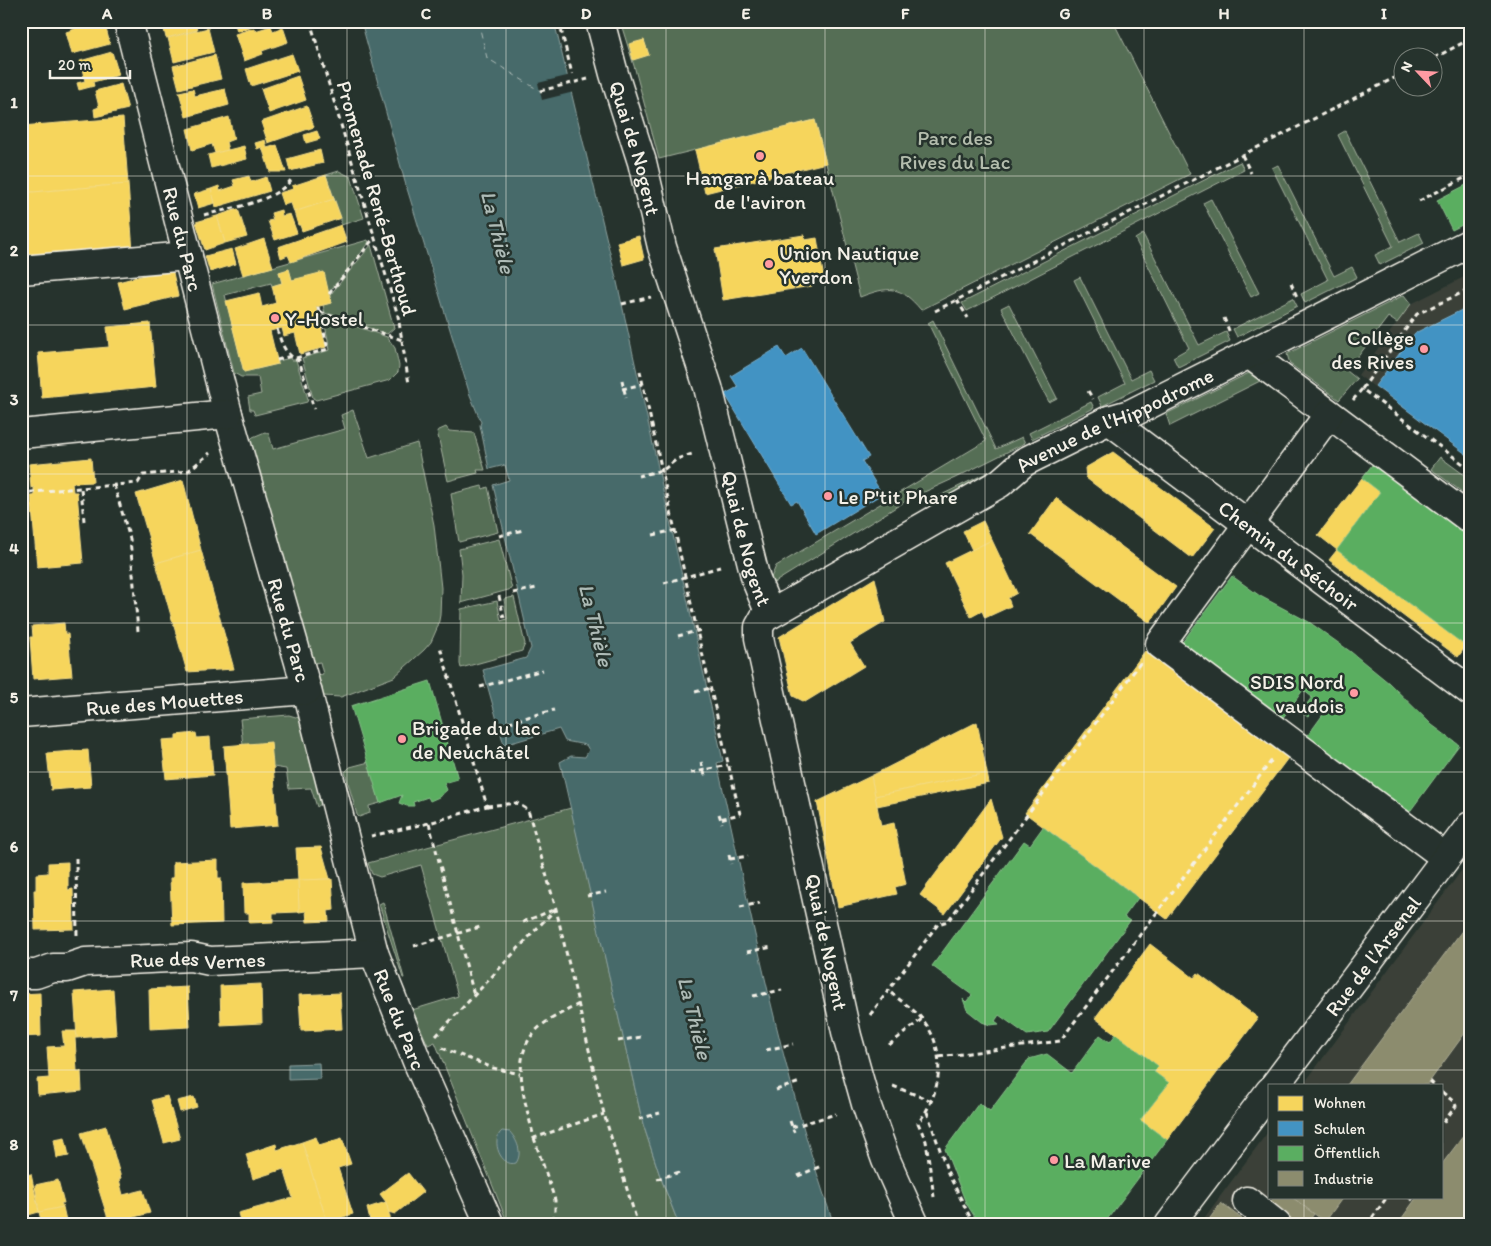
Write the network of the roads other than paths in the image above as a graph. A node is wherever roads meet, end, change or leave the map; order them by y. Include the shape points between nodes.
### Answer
1 (128, 21) edge
2 (600, 21) edge
3 (1470, 243) edge
4 (188, 256) junction
5 (21, 270) edge
6 (1249, 354) junction
7 (228, 414) junction
8 (1334, 417) junction
9 (1109, 420) junction
10 (21, 434) edge
11 (1470, 518) edge
12 (1248, 525) junction
13 (770, 614) junction
14 (307, 690) junction
15 (1470, 691) edge
16 (21, 713) edge
17 (1470, 826) edge
18 (1446, 857) junction
19 (374, 953) junction
20 (21, 974) edge
21 (1276, 1084) edge
22 (1268, 1094) edge
23 (1247, 1201) dead end
24 (490, 1225) edge
25 (915, 1225) edge
26 (1169, 1225) edge
27 (1277, 1225) edge

1 - 4 street, Rue du Parc
2 - 13 street, Quai de Nogent via 642,162 662,247 708,387 756,580
3 - 6 street, Avenue de l'Hippodrome
4 - 5 street
4 - 7 street, Rue du Parc
6 - 8 street
6 - 9 street, Avenue de l'Hippodrome via 1130,414
7 - 10 street
7 - 14 street, Rue du Parc
8 - 11 street
8 - 12 street
9 - 12 street, Chemin du Séchoir
9 - 13 street, Avenue de l'Hippodrome via 1024,462 1000,483
12 - 15 street, Chemin du Séchoir
12 - 18 street via 1160,644
13 - 25 street, Quai de Nogent via 759,627 759,638 848,1036 866,1104
14 - 16 street, Rue des Mouettes
14 - 19 street, Rue du Parc
17 - 18 street, Rue de l'Arsenal
18 - 21 street, Rue de l'Arsenal
19 - 20 street, Rue des Vernes via 210,961 190,957 85,962 36,974
19 - 24 street, Rue du Parc via 417,1061
22 - 26 street
23 - 27 street

